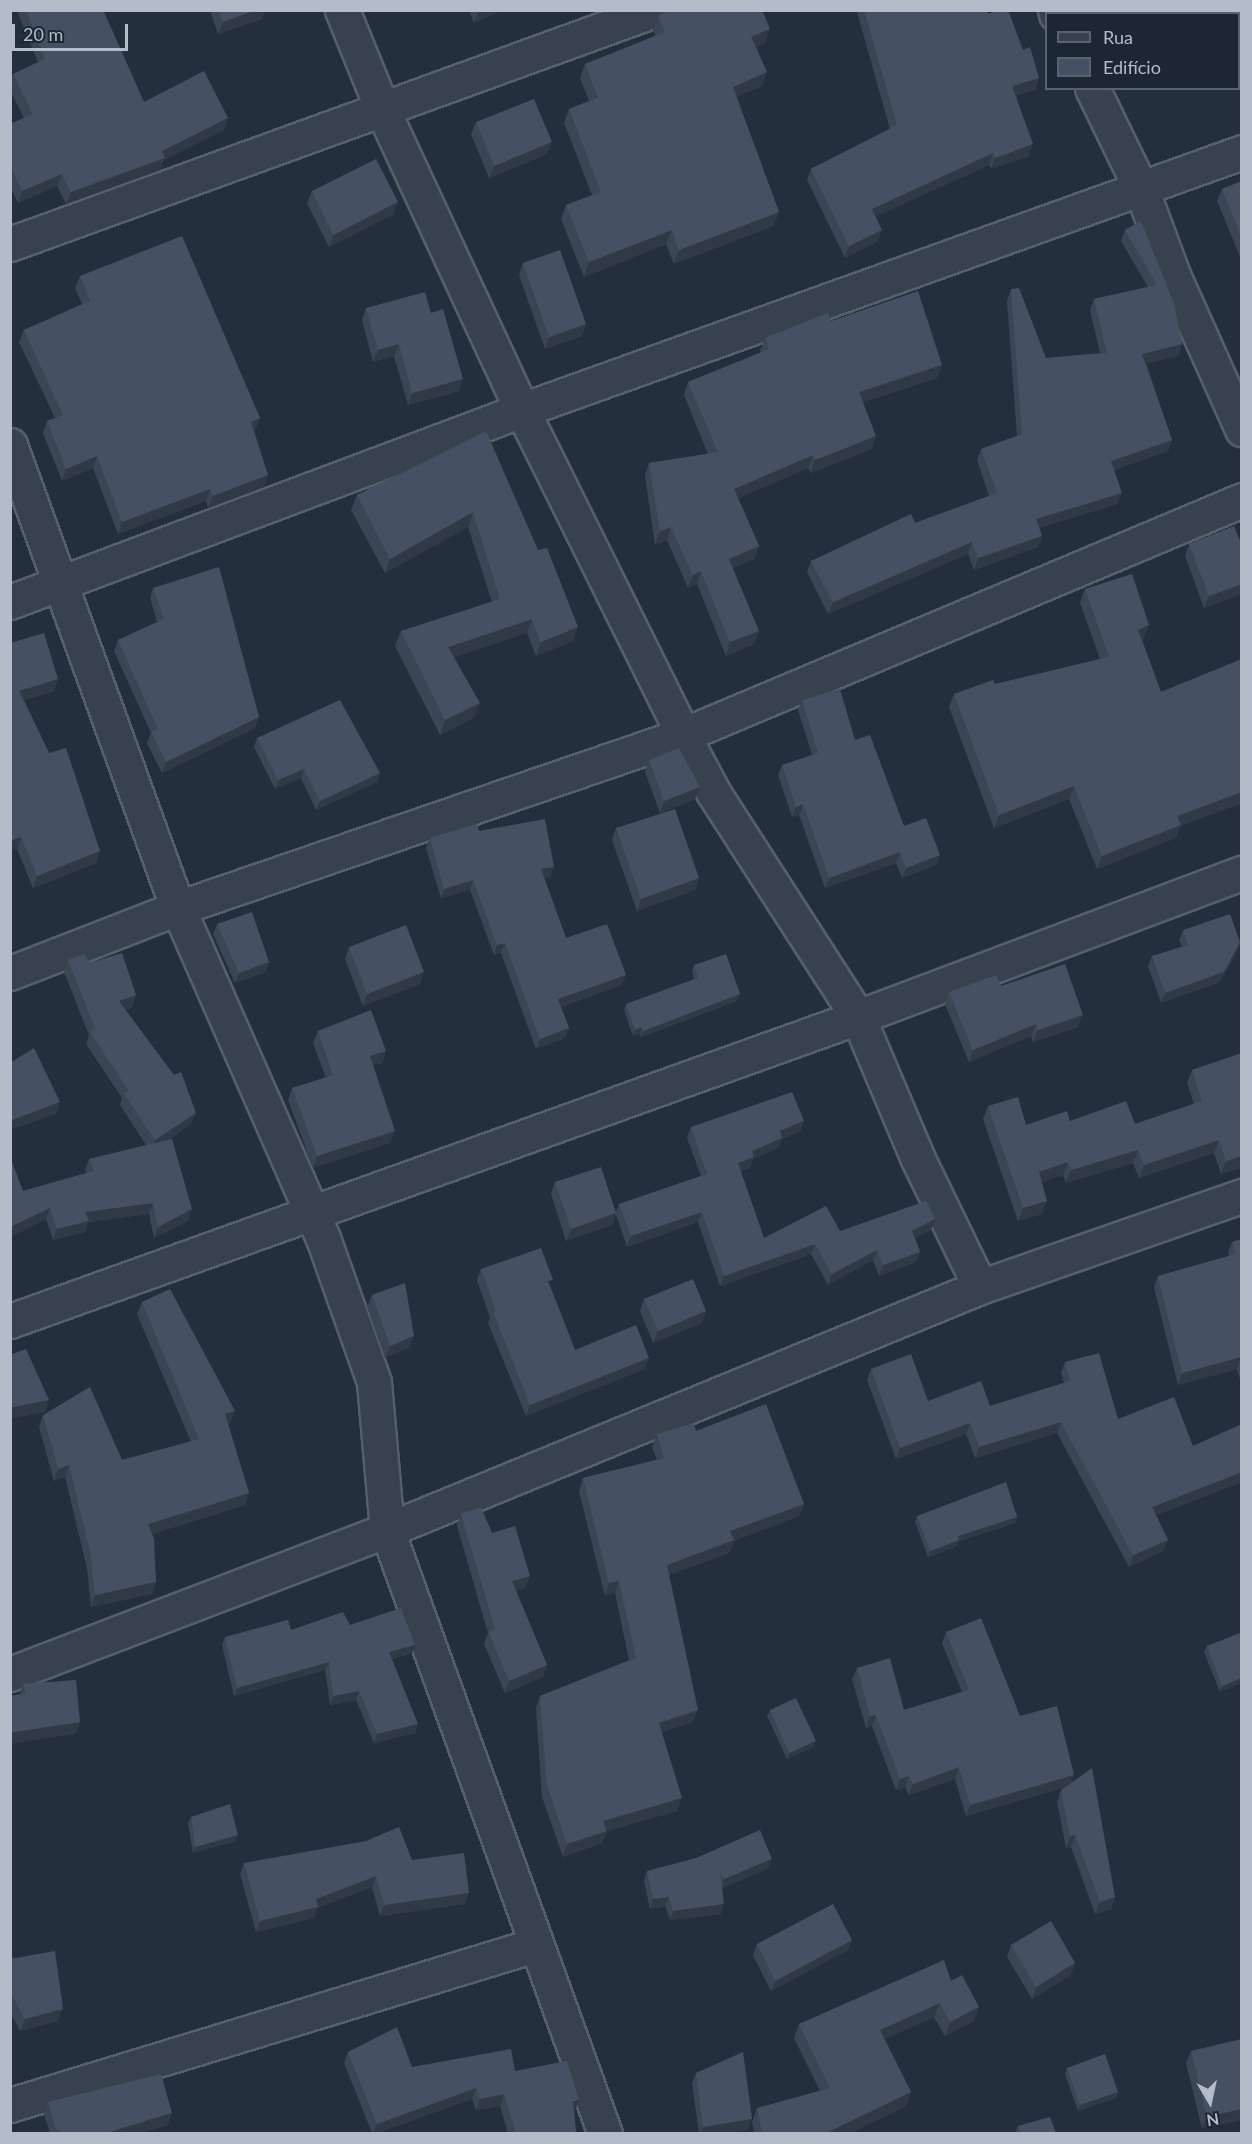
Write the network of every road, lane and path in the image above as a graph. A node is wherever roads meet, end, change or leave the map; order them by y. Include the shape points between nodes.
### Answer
1 (342, 10) edge
2 (655, 10) edge
3 (1093, 90) edge
4 (383, 111) junction
5 (1242, 152) edge
6 (1142, 191) junction
7 (10, 244) edge
8 (522, 410) junction
9 (1242, 429) edge
10 (10, 445) edge
11 (1242, 500) edge
12 (62, 583) junction
13 (10, 602) edge
14 (683, 735) junction
15 (1242, 873) edge
16 (177, 908) junction
17 (10, 973) edge
18 (858, 1017) junction
19 (1242, 1196) edge
20 (310, 1214) junction
21 (980, 1287) junction
22 (10, 1321) edge
23 (387, 1530) junction
24 (10, 1674) edge
25 (535, 1945) junction
26 (10, 2105) edge
27 (604, 2133) edge

1 - 4 street
2 - 4 street
3 - 6 street
4 - 7 street
4 - 8 street
5 - 6 street
6 - 8 street
6 - 9 street via 1173,275
8 - 12 street
8 - 14 street
10 - 12 street
11 - 14 street
12 - 13 street
12 - 16 street
14 - 16 street
14 - 18 street via 713,792
15 - 18 street
16 - 17 street
16 - 20 street
18 - 20 street
18 - 21 street via 917,1157
19 - 21 street
20 - 22 street
20 - 23 street via 374,1382
21 - 23 street
23 - 24 street
23 - 25 street
25 - 26 street
25 - 27 street

